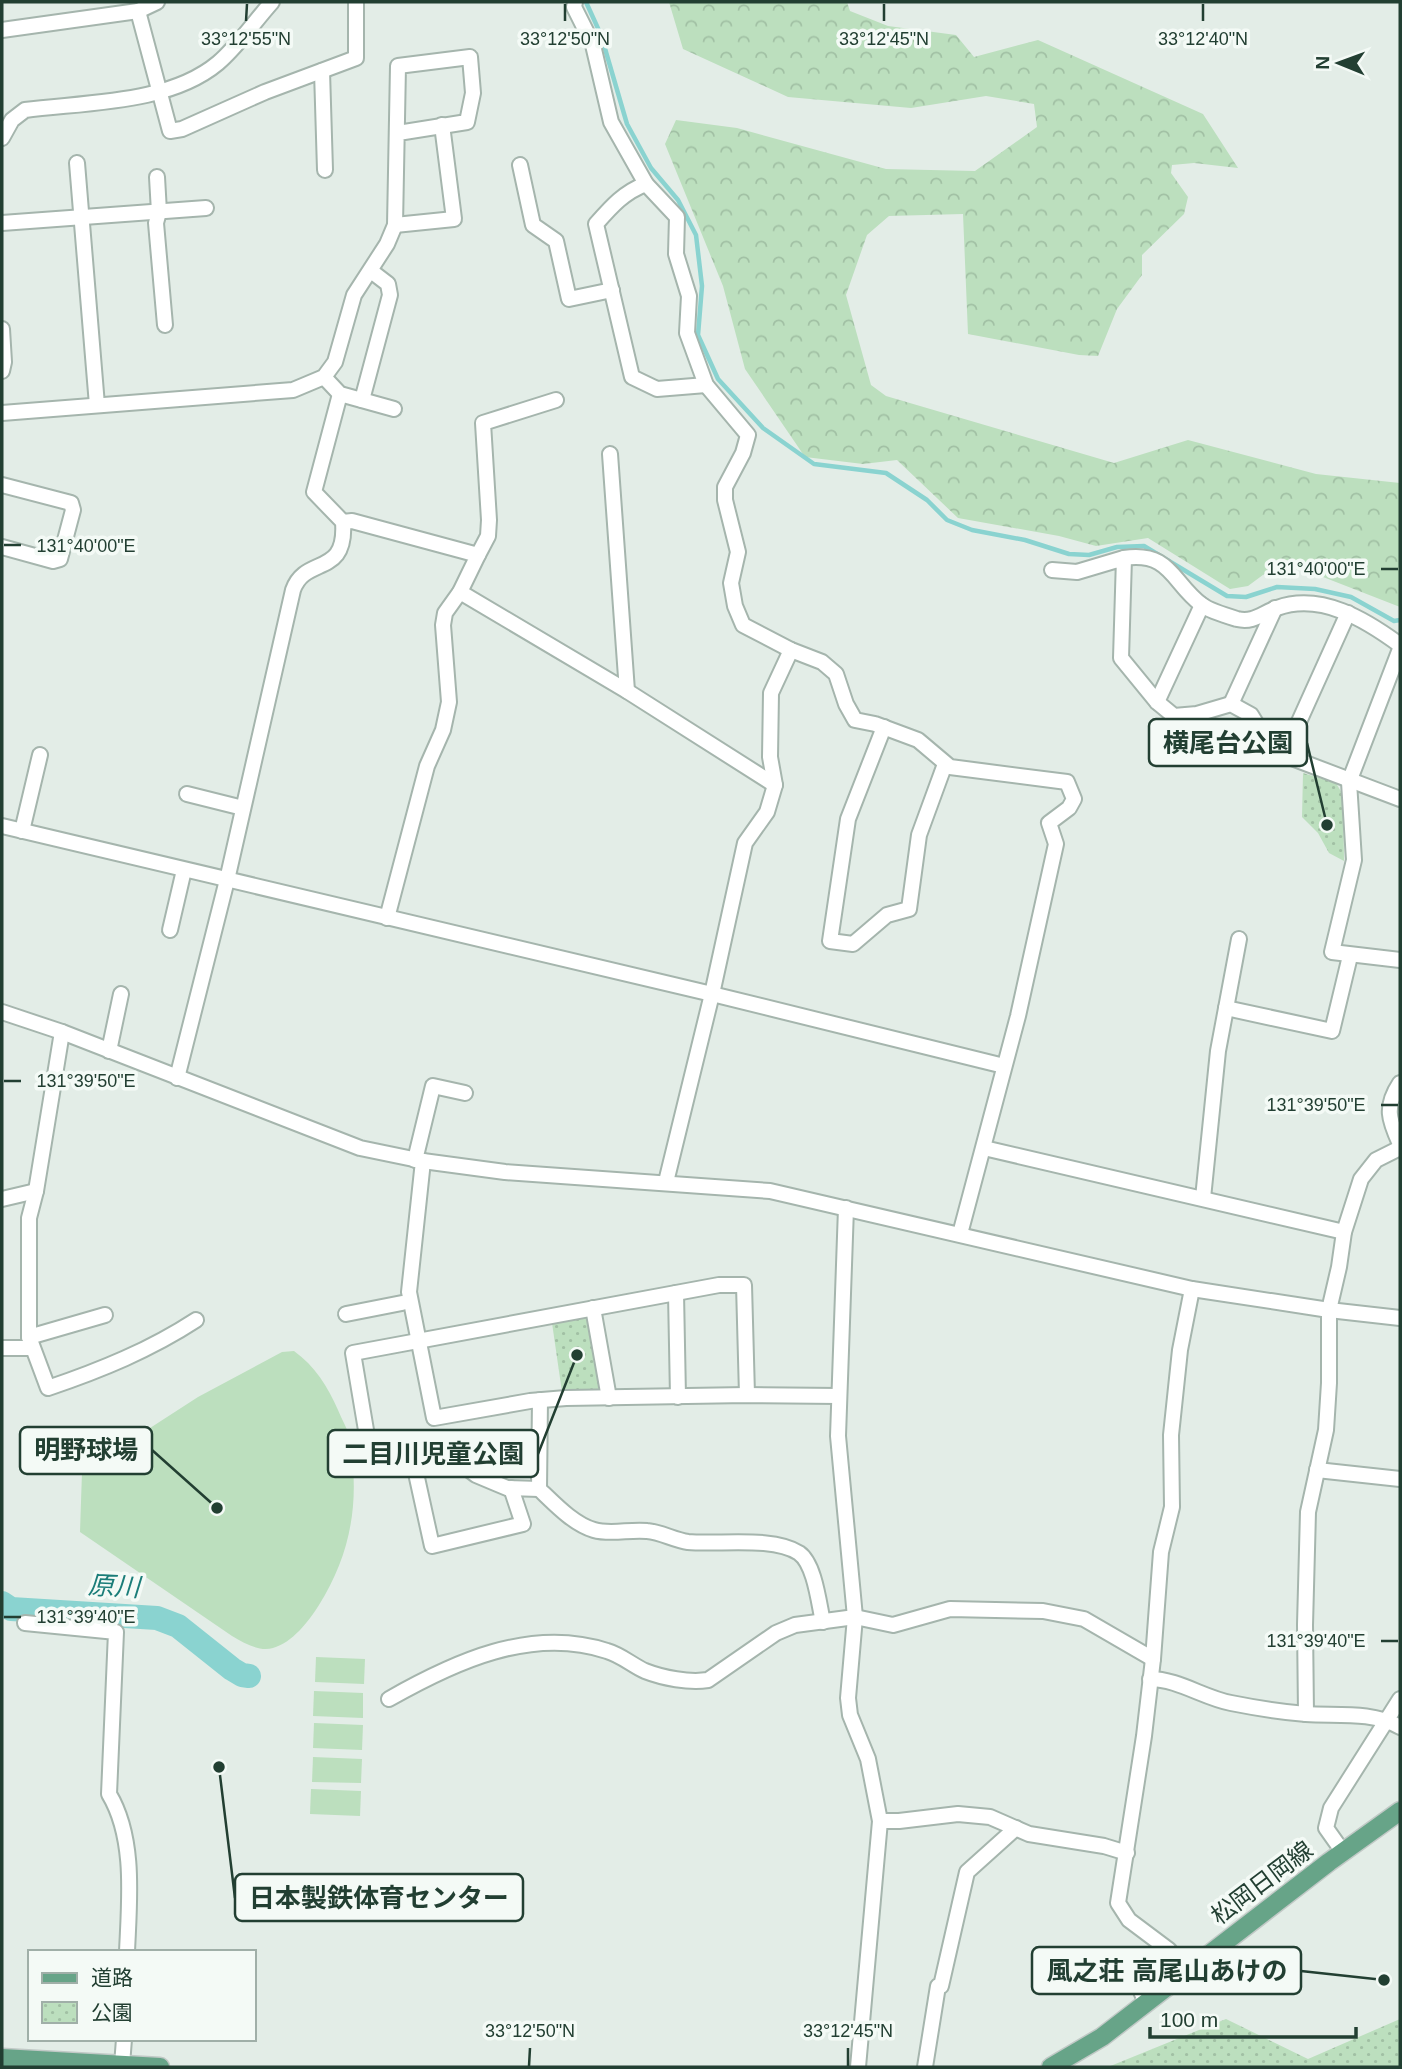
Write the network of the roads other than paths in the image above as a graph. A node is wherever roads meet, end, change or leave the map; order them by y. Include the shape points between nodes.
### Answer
1 (157, 2) edge
2 (272, 2) edge
3 (356, 2) edge
4 (575, 2) edge
5 (138, 11) junction
6 (2, 30) edge
7 (322, 71) junction
8 (159, 91) junction
9 (442, 125) junction
10 (398, 133) junction
11 (2, 138) edge
12 (76, 163) dead end
13 (520, 165) dead end
14 (325, 170) dead end
15 (157, 177) dead end
16 (646, 184) junction
17 (206, 208) dead end
18 (159, 212) junction
19 (81, 217) junction
20 (2, 223) edge
21 (395, 225) junction
22 (370, 271) junction
23 (612, 290) junction
24 (165, 325) dead end
25 (2, 330) edge
26 (2, 371) edge
27 (324, 377) junction
28 (706, 385) junction
29 (340, 394) junction
30 (362, 400) junction
31 (556, 400) dead end
32 (97, 405) junction
33 (394, 409) dead end
34 (2, 413) edge
35 (610, 454) dead end
36 (2, 485) edge
37 (342, 522) junction
38 (2, 547) edge
39 (478, 555) junction
40 (1124, 558) junction
41 (1052, 570) dead end
42 (460, 592) junction
43 (1202, 605) junction
44 (1275, 608) junction
45 (1348, 613) junction
46 (1400, 647) edge
47 (791, 650) junction
48 (626, 691) junction
49 (1157, 702) junction
50 (1231, 704) junction
51 (884, 727) junction
52 (40, 755) dead end
53 (1284, 755) junction
54 (946, 764) junction
55 (1349, 782) junction
56 (775, 785) junction
57 (187, 794) dead end
58 (1400, 799) edge
59 (243, 808) junction
60 (2, 826) edge
61 (22, 831) junction
62 (184, 870) junction
63 (228, 880) junction
64 (387, 918) junction
65 (170, 930) dead end
66 (1239, 939) dead end
67 (1350, 956) junction
68 (1400, 960) edge
69 (121, 994) dead end
70 (712, 994) junction
71 (1226, 1008) junction
72 (2, 1013) edge
73 (62, 1032) junction
74 (109, 1051) junction
75 (1004, 1066) junction
76 (177, 1079) junction
77 (1400, 1083) edge
78 (465, 1093) dead end
79 (1400, 1146) edge
80 (984, 1148) junction
81 (419, 1161) junction
82 (666, 1182) junction
83 (36, 1191) junction
84 (1203, 1198) junction
85 (2, 1199) edge
86 (846, 1208) junction
87 (1344, 1232) junction
88 (960, 1234) junction
89 (1192, 1289) junction
90 (676, 1293) junction
91 (402, 1303) dead end
92 (593, 1308) junction
93 (1329, 1310) junction
94 (104, 1312) dead end
95 (346, 1314) dead end
96 (1400, 1318) edge
97 (196, 1320) dead end
98 (419, 1340) junction
99 (30, 1343) junction
100 (2, 1348) edge
101 (747, 1395) junction
102 (678, 1396) junction
103 (839, 1396) junction
104 (609, 1398) junction
105 (540, 1400) junction
106 (412, 1455) junction
107 (1317, 1470) junction
108 (1400, 1479) edge
109 (511, 1488) junction
110 (539, 1489) junction
111 (855, 1618) junction
112 (822, 1622) junction
113 (25, 1623) dead end
114 (1153, 1659) junction
115 (1150, 1679) junction
116 (389, 1699) dead end
117 (1400, 1699) edge
118 (1306, 1714) junction
119 (1394, 1723) edge
120 (1400, 1811) edge
121 (880, 1821) junction
122 (1016, 1828) junction
123 (1127, 1853) junction
124 (1343, 1853) junction
125 (127, 1950) edge
126 (1146, 2003) junction
127 (124, 2041) edge
128 (2, 2058) edge
129 (122, 2065) junction
130 (1062, 2065) edge
131 (160, 2067) edge
132 (858, 2067) edge
133 (925, 2067) edge

1 - 5 street
2 - 8 street via 219,62 173,89
3 - 7 street via 356,58
4 - 16 street via 593,45 611,122
5 - 6 street
5 - 8 street
7 - 8 street via 170,131
7 - 14 street
8 - 11 street via 25,110 12,120
9 - 10 street
9 - 10 street via 467,122 473,93 470,57 398,66
9 - 21 street via 454,219
10 - 21 street
12 - 19 street
13 - 23 street via 533,225 556,241 569,299
15 - 18 street
16 - 23 street via 615,202 596,224
16 - 28 street via 677,217 676,254 688,296 687,333
17 - 18 street
18 - 19 street
18 - 24 street via 156,223
19 - 20 street
19 - 32 street
21 - 22 street
22 - 27 street via 354,295 335,362
22 - 30 street via 388,284 390,295
23 - 28 street via 632,377 657,389
25 - 26 street
27 - 29 street
27 - 32 street via 293,390
28 - 47 street via 748,435 725,487 738,552 731,583 735,606 743,625
29 - 30 street
29 - 37 street via 314,492
30 - 33 street
31 - 39 street via 483,423 489,520 488,536
32 - 34 street
35 - 48 street
36 - 38 street via 71,503 73,510 60,559
37 - 39 street
37 - 59 street via 343,544 336,556 296,580
39 - 42 street
40 - 41 street via 1077,572
40 - 43 street via 1145,557 1167,567
40 - 49 street via 1121,658
42 - 48 street
42 - 64 street via 445,613 443,625 449,702 443,730 427,766
43 - 44 street via 1238,619 1255,620
43 - 49 street
44 - 45 street via 1315,603
44 - 50 street
45 - 46 street
45 - 53 street
46 - 55 street
47 - 51 street via 822,662 836,674 855,720
47 - 56 street via 771,693 770,757
48 - 56 street
49 - 50 street via 1174,716
50 - 53 street via 1251,715
51 - 54 street via 918,740
51 - 54 street via 848,819 830,941 853,944 887,915 909,909 919,835
52 - 61 street
53 - 55 street
54 - 75 street via 1067,782 1074,799 1049,823 1056,844
55 - 58 street
55 - 67 street via 1354,860 1332,952
56 - 70 street via 767,811 745,843
57 - 59 street
59 - 63 street
60 - 61 street
61 - 62 street
62 - 63 street
62 - 65 street
63 - 64 street
63 - 76 street
64 - 70 street
66 - 71 street
67 - 68 street
67 - 71 street via 1332,1031
69 - 74 street
70 - 75 street
70 - 82 street
71 - 84 street
72 - 73 street
73 - 74 street
73 - 83 street
74 - 76 street
75 - 80 street
76 - 81 street via 360,1148
77 - 79 street via 1389,1119
78 - 81 street via 433,1086
79 - 87 street via 1376,1160 1361,1179
80 - 84 street
80 - 88 street
81 - 82 street via 505,1172
81 - 98 street via 409,1292
82 - 86 street via 771,1191
83 - 85 street
83 - 99 street via 29,1217
84 - 87 street
86 - 88 street
86 - 103 street
87 - 93 street
88 - 89 street
89 - 93 street
89 - 114 street via 1171,1435 1172,1507 1161,1552
90 - 92 street
90 - 101 street via 744,1285
90 - 102 street
91 - 95 street
92 - 98 street
92 - 104 street
93 - 96 street
93 - 107 street via 1326,1430
94 - 99 street
97 - 99 street via 151,1347 48,1388
98 - 105 street via 434,1418
98 - 106 street via 353,1353 368,1442 385,1451
99 - 100 street
101 - 102 street
101 - 103 street
102 - 104 street
103 - 111 street
104 - 105 street
105 - 110 street
106 - 109 street via 453,1457 477,1475
106 - 109 street via 432,1546 523,1524
107 - 108 street
107 - 118 street via 1308,1511
109 - 110 street
110 - 112 street via 591,1530 648,1531 686,1542 786,1547 808,1564
111 - 112 street
111 - 114 street via 892,1625 950,1609 1043,1611 1084,1619
111 - 121 street via 850,1715 868,1759
112 - 116 street via 786,1628 708,1680 698,1682 646,1671 609,1651 576,1644 527,1643 458,1664
113 - 125 street via 116,1632 109,1794 125,1840
114 - 115 street
115 - 118 street via 1166,1679 1218,1701
115 - 123 street
117 - 119 street
118 - 119 street
119 - 124 street via 1329,1814 1326,1828
120 - 124 main road, 松岡日岡線
121 - 122 street via 958,1814 990,1817
121 - 132 street
122 - 123 street
122 - 133 street via 967,1872 938,1986
123 - 126 street via 1118,1903 1129,1920 1169,1950 1139,1987
124 - 126 main road, 松岡日岡線
126 - 130 main road, 松岡日岡線
127 - 129 street
128 - 129 main road
129 - 131 main road

